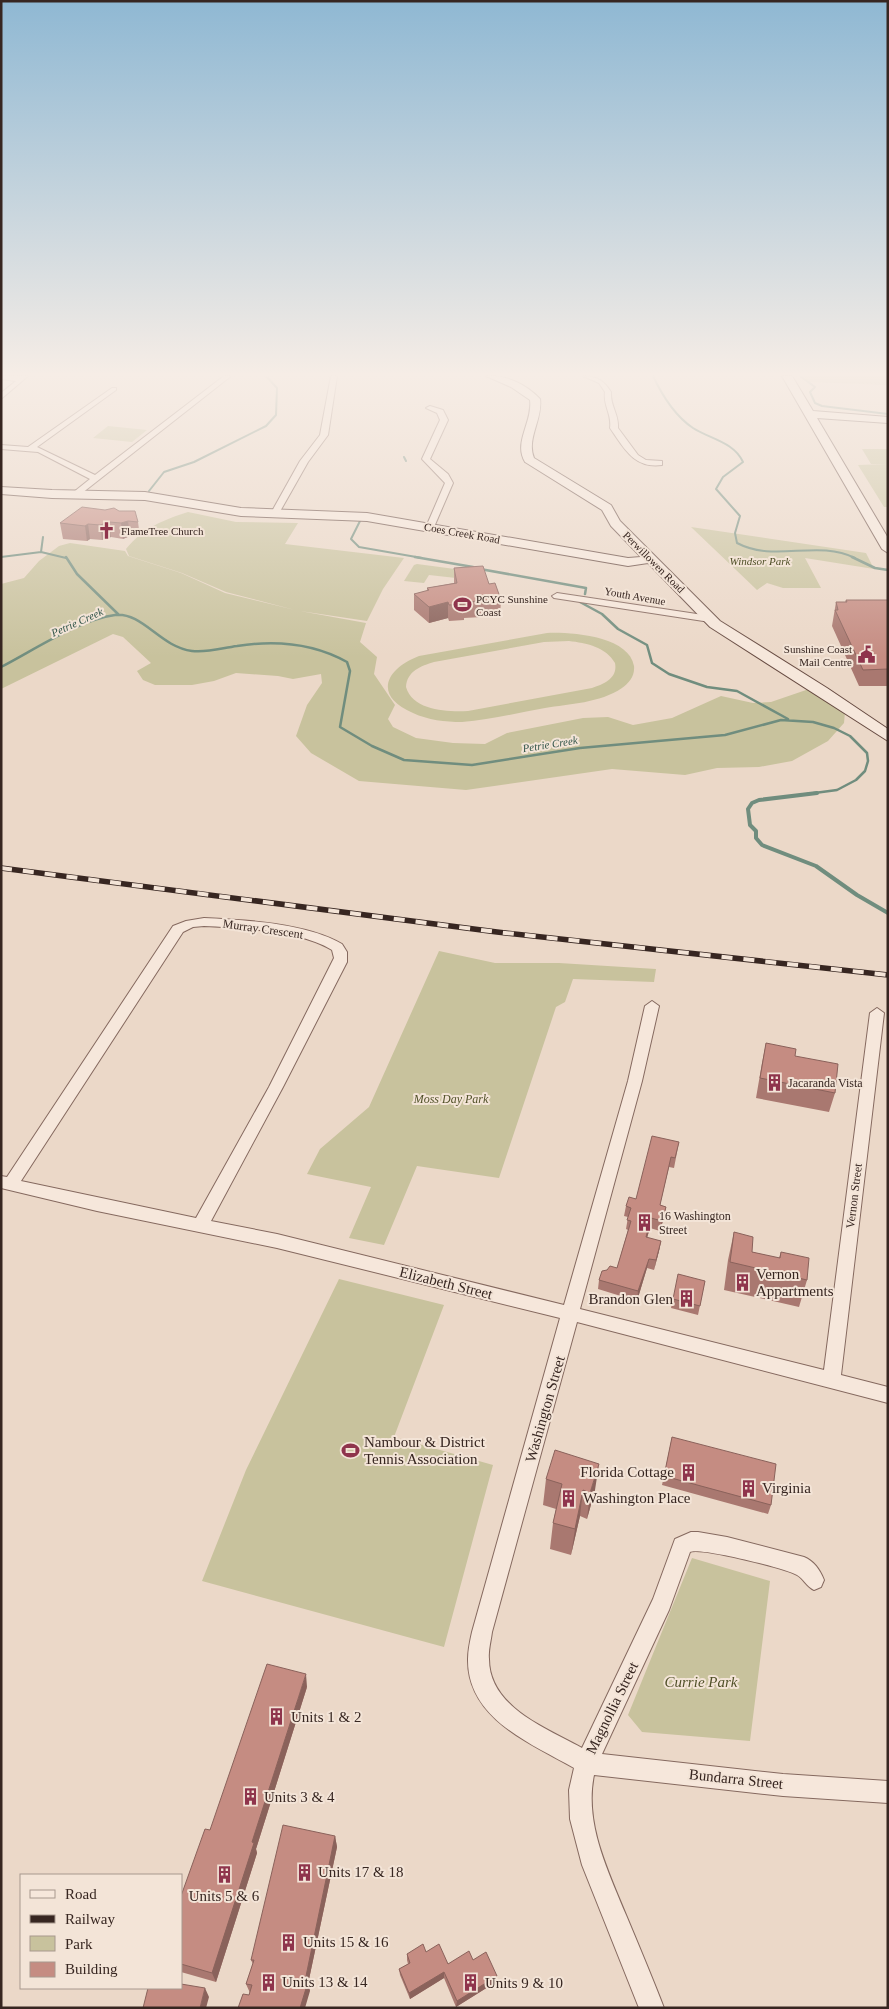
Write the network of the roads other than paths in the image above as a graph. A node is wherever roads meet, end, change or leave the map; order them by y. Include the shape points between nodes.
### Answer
1 (79, 470) edge
2 (106, 470) edge
3 (299, 470) edge
4 (435, 470) edge
5 (546, 470) edge
6 (842, 470) edge
7 (95, 478) junction
8 (1, 490) edge
9 (74, 495) junction
10 (275, 513) junction
11 (430, 527) junction
12 (887, 545) edge
13 (653, 559) junction
14 (557, 596) dead end
15 (710, 619) junction
16 (850, 710) junction
17 (888, 731) edge
18 (888, 736) edge
19 (652, 1006) dead end
20 (877, 1013) dead end
21 (6, 1184) edge
22 (200, 1226) junction
23 (571, 1315) junction
24 (832, 1379) junction
25 (888, 1395) edge
26 (814, 1580) dead end
27 (586, 1762) junction
28 (888, 1792) edge
29 (652, 2008) edge

1 - 7 street
2 - 7 street
3 - 10 street
4 - 11 street via 448,478 449,483
5 - 13 street, Perwillowen Road via 607,508 615,523
6 - 12 street
7 - 9 street
8 - 9 street, Coes Creek Road
9 - 10 street, Coes Creek Road via 145,496 229,511
10 - 11 street, Coes Creek Road via 358,516
11 - 13 street, Coes Creek Road via 628,562
13 - 15 street, Perwillowen Road
14 - 15 street, Youth Avenue
15 - 16 street, Perwillowen Road
16 - 17 street, Perwillowen Road
16 - 18 street, Perwillowen Road
19 - 23 street, Washington Street via 635,1081
20 - 24 street, Vernon Street
21 - 22 street, Elizabeth Street
21 - 22 street, Murray Crescent via 178,929 203,922 286,930 324,939 337,947 341,954 340,962
22 - 23 street, Elizabeth Street
23 - 24 street, Elizabeth Street
23 - 27 street, Washington Street via 482,1632 478,1659 482,1684 496,1706 516,1723
24 - 25 street, Elizabeth Street
26 - 27 street, Magnollia Street via 804,1567 727,1546 698,1541 682,1546 662,1603
27 - 28 street, Bundarra Street via 783,1785
27 - 29 street, Magnollia Street via 580,1790 581,1818 594,1865

